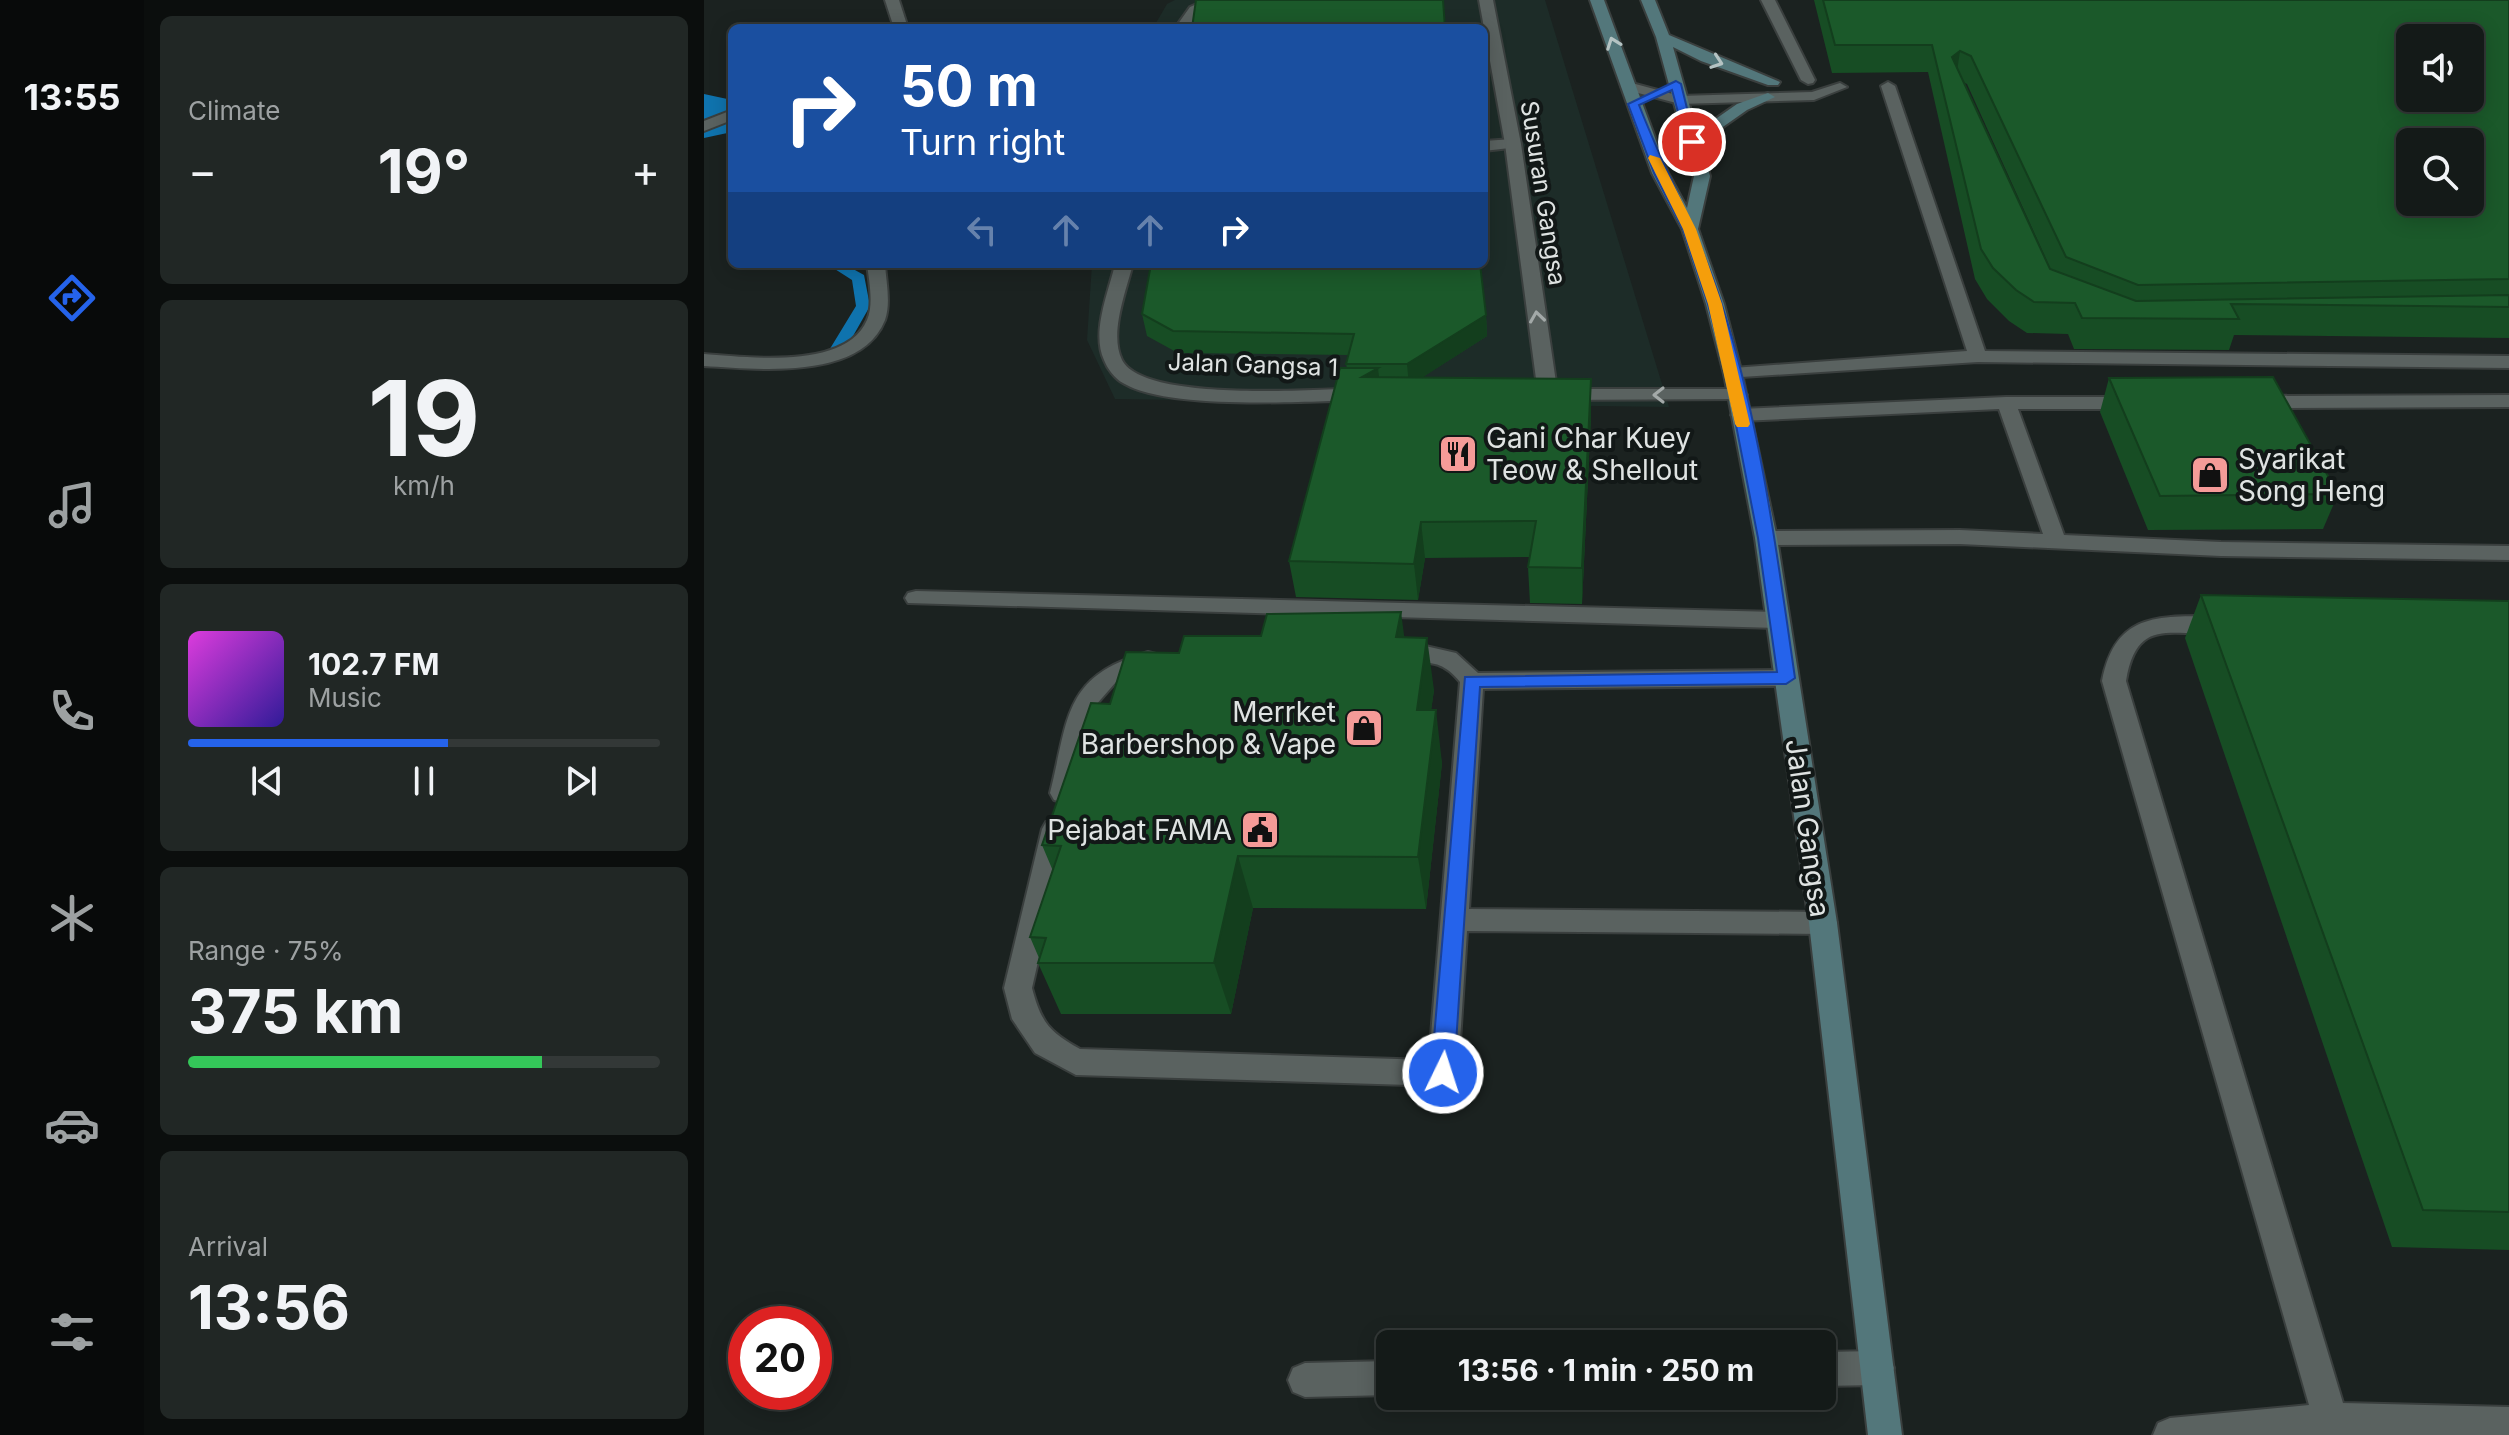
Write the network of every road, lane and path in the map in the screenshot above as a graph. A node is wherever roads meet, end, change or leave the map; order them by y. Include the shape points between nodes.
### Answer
1 (892, 0) edge
2 (1216, 0) edge
3 (1486, 0) edge
4 (1597, 0) edge
5 (1648, 0) edge
6 (1768, 0) edge
7 (900, 24) edge
8 (1185, 24) edge
9 (1663, 37) junction
10 (1808, 80) junction
11 (1676, 84) junction
12 (1628, 86) junction
13 (1888, 86) edge
14 (1771, 89) junction
15 (1650, 94) junction
16 (1680, 100) junction
17 (1633, 104) junction
18 (728, 116) edge
19 (704, 127) edge
20 (1692, 142) junction
21 (1513, 144) junction
22 (1488, 146) edge
23 (1690, 229) junction
24 (876, 268) edge
25 (1123, 268) edge
26 (1978, 356) junction
27 (704, 360) edge
28 (2509, 362) edge
29 (1733, 374) junction
30 (1379, 394) edge
31 (2509, 401) edge
32 (2006, 403) junction
33 (2151, 403) edge
34 (2229, 403) edge
35 (1739, 405) junction
36 (1766, 538) junction
37 (2056, 541) junction
38 (2509, 553) edge
39 (916, 598) dead end
40 (1777, 620) junction
41 (2245, 624) edge
42 (1372, 654) edge
43 (1167, 658) edge
44 (1786, 678) junction
45 (1472, 681) junction
46 (1452, 920) junction
47 (1823, 923) junction
48 (1877, 1368) junction
49 (1836, 1369) edge
50 (1376, 1378) edge
51 (1305, 1380) dead end
52 (2331, 1420) junction
53 (2509, 1424) edge
54 (1885, 1435) edge
55 (2170, 1435) edge

1 - 7 street
2 - 8 street via 1195,10
3 - 21 street, Susuran Gangsa
12 -> 4 main road, Jalan Gangsa
5 - 9 main road
6 - 10 street
9 - 11 main road
9 -> 14 main road
10 - 14 street
10 - 14 street via 1840,87 1814,96
11 - 14 street
11 - 15 street
11 - 16 main road
12 - 15 street
12 - 17 main road, Jalan Gangsa
13 - 26 street
14 - 16 street
14 - 20 main road
15 - 16 street
15 - 17 street
16 - 20 main road
17 - 23 main road, Jalan Gangsa via 1660,173
18 - 19 street
20 - 23 main road via 1702,176
21 - 22 street
35 -> 21 street, Susuran Gangsa via 1540,394
23 - 29 main road, Jalan Gangsa
24 - 27 street via 877,319 864,342 832,357 774,363
25 - 30 street, Jalan Gangsa 1 via 1109,341 1113,360 1129,379 1195,394
26 - 28 street
26 - 29 street
29 - 35 main road, Jalan Gangsa
31 - 34 street
32 - 33 street
32 - 35 street
32 - 37 street
35 - 36 main road, Jalan Gangsa
36 - 37 street
36 - 40 main road, Jalan Gangsa
37 - 38 street
39 - 40 street
40 - 44 main road, Jalan Gangsa
41 - 52 street via 2183,624 2134,635 2118,655 2114,681
42 - 45 street via 1435,653 1459,662
43 - 46 street via 1108,676 1084,703 1018,988 1026,1019 1045,1044 1076,1062 1443,1073
44 - 45 street
44 - 47 main road, Jalan Gangsa
45 - 46 street
46 - 47 street
47 - 48 main road, Jalan Gangsa
48 - 49 street
48 - 54 main road, Jalan Gangsa
50 - 51 street
52 - 53 street
52 - 55 street

